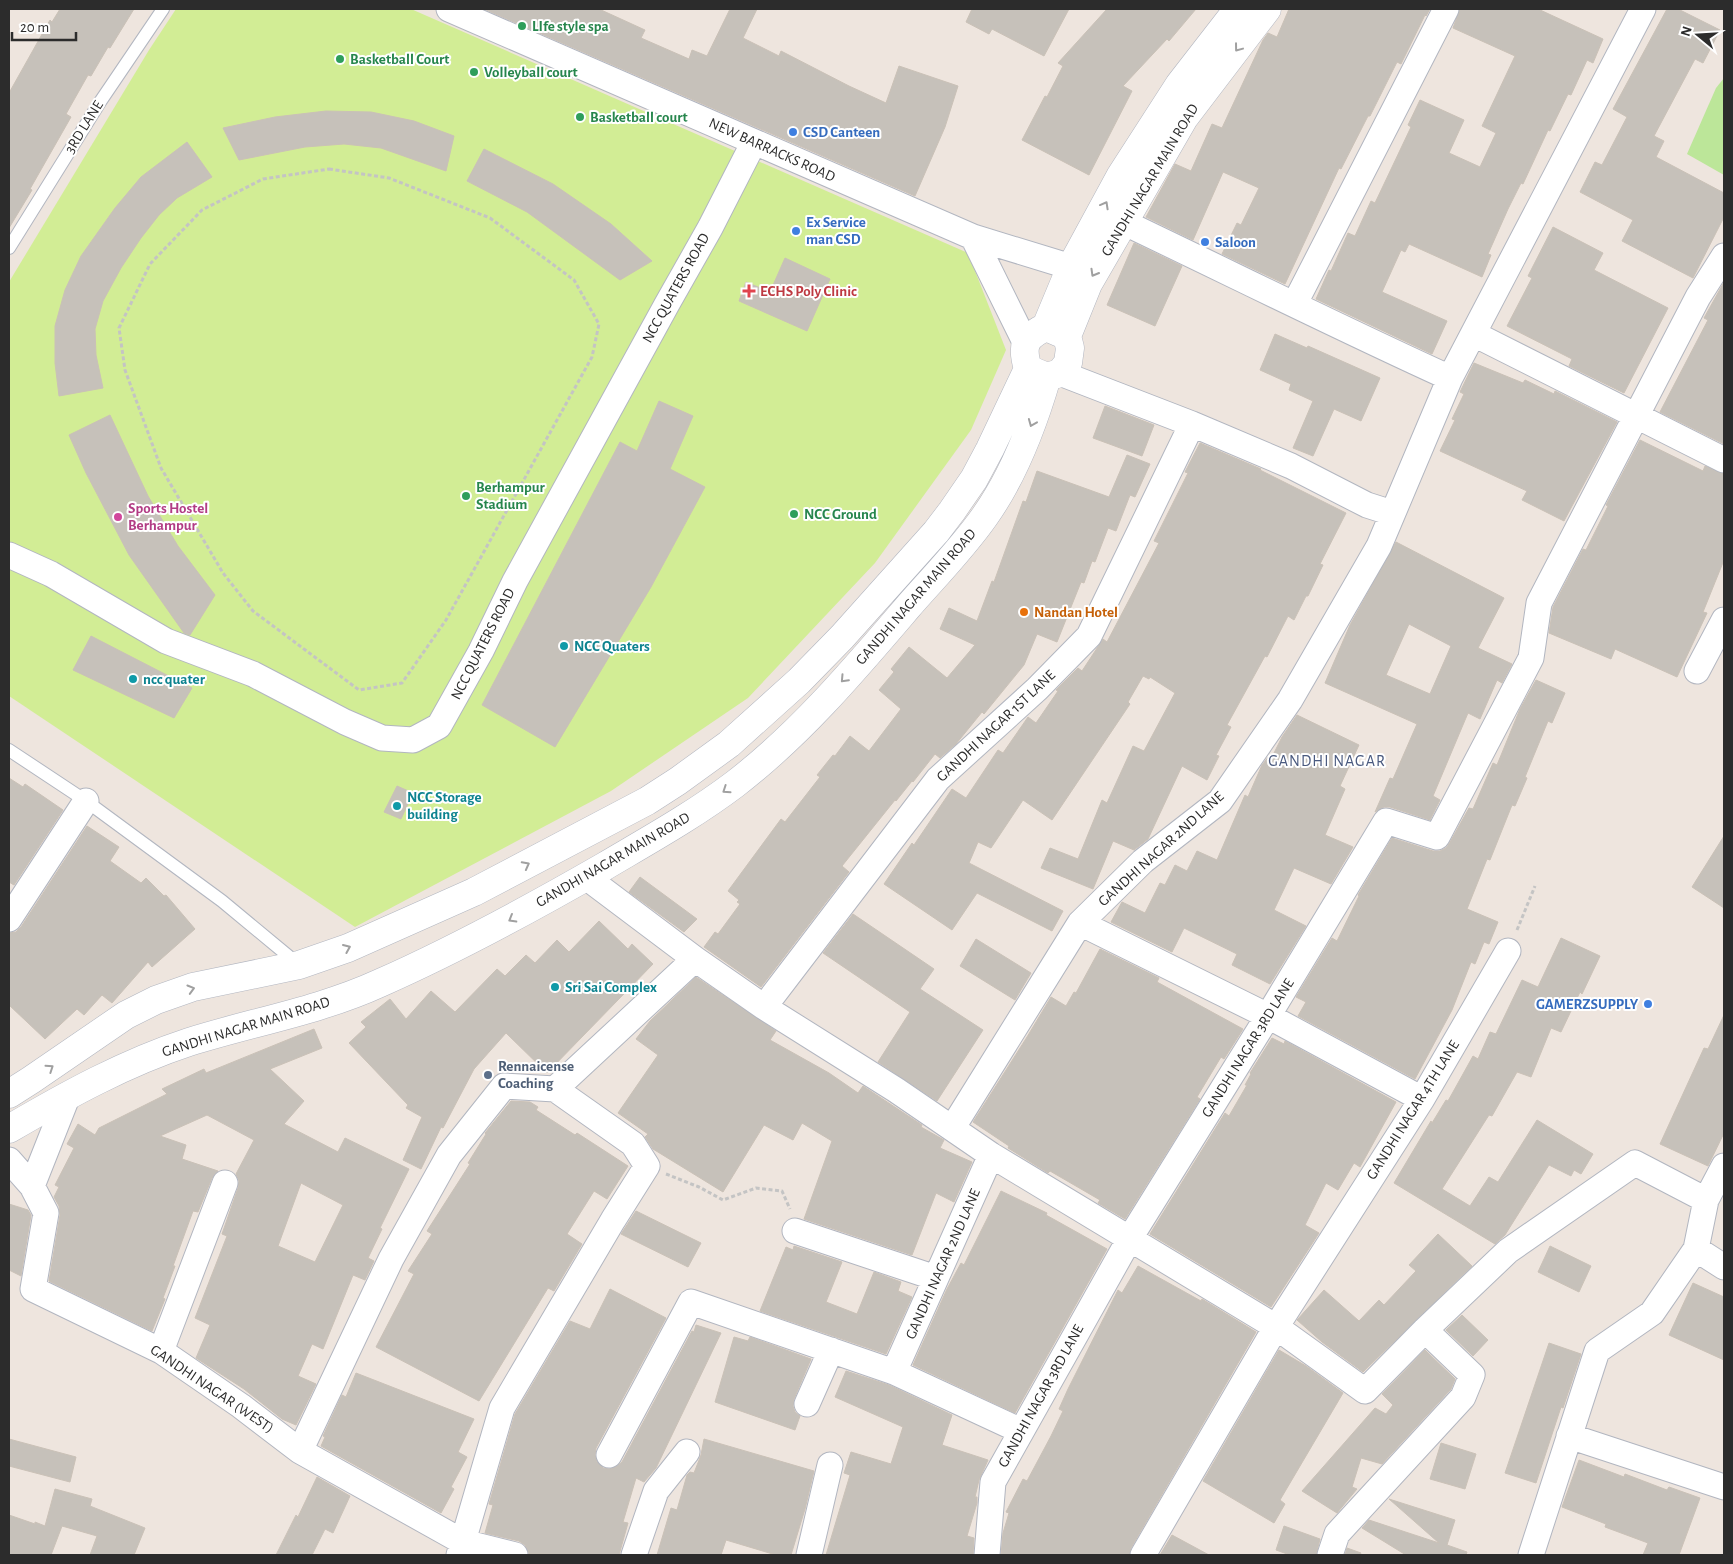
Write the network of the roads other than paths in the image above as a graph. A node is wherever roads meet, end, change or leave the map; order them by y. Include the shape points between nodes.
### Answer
1 (163, 9) edge
2 (449, 9) edge
3 (1238, 9) edge
4 (1267, 9) edge
5 (1446, 9) edge
6 (1643, 9) edge
7 (754, 142) junction
8 (1123, 222) junction
9 (973, 237) junction
10 (9, 248) edge
11 (1724, 256) edge
12 (1072, 267) junction
13 (1295, 304) junction
14 (1474, 334) junction
15 (1046, 335) junction
16 (1045, 373) junction
17 (1450, 378) junction
18 (1636, 414) junction
19 (1192, 424) junction
20 (1724, 460) edge
21 (1392, 513) junction
22 (9, 555) edge
23 (1724, 620) edge
24 (1697, 672) dead end
25 (9, 750) edge
26 (86, 801) junction
27 (586, 877) junction
28 (9, 919) edge
29 (1080, 923) junction
30 (1508, 951) road end
31 (695, 959) junction
32 (299, 965) junction
33 (764, 1007) junction
34 (1268, 1016) junction
35 (555, 1089) junction
36 (9, 1094) edge
37 (68, 1094) junction
38 (1422, 1099) junction
39 (953, 1127) junction
40 (9, 1129) edge
41 (991, 1155) junction
42 (9, 1160) edge
43 (1724, 1166) edge
44 (225, 1183) dead end
45 (32, 1186) junction
46 (1706, 1200) junction
47 (795, 1231) road end
48 (1130, 1238) junction
49 (1696, 1249) junction
50 (1724, 1267) edge
51 (936, 1278) junction
52 (1276, 1327) junction
53 (1425, 1330) junction
54 (831, 1350) junction
55 (161, 1351) junction
56 (894, 1372) junction
57 (807, 1404) dead end
58 (1021, 1431) junction
59 (1569, 1436) junction
60 (300, 1450) junction
61 (687, 1452) dead end
62 (609, 1455) dead end
63 (830, 1465) dead end
64 (1724, 1486) edge
65 (461, 1549) edge
66 (515, 1555) edge
67 (634, 1555) edge
68 (809, 1555) edge
69 (987, 1555) edge
70 (1143, 1555) edge
71 (1330, 1555) edge
72 (1531, 1555) edge

1 - 10 lane, 3RD LANE via 100,102
2 - 7 street, NEW BARRACKS ROAD
12 -> 3 street, GANDHI NAGAR MAIN ROAD via 1121,175 1179,85
4 -> 8 street, GANDHI NAGAR MAIN ROAD via 1184,118
5 - 13 street
6 - 14 street, GANDHI NAGAR 2ND LANE
7 - 9 street, NEW BARRACKS ROAD
7 - 22 street, NCC QUATERS ROAD via 439,726 413,740 382,738 253,674 166,641 51,574
8 - 13 street
8 -> 15 street, GANDHI NAGAR MAIN ROAD via 1088,284
9 - 12 street, NEW BARRACKS ROAD
9 - 15 street
11 - 18 street via 1698,297
12 - 15 street, GANDHI NAGAR MAIN ROAD
13 - 17 street
14 - 17 street, GANDHI NAGAR 2ND LANE
14 - 18 street
15 - 16 street via 1024,357
15 - 16 street via 1070,348 1068,363
16 - 19 street
16 -> 27 street, GANDHI NAGAR MAIN ROAD via 1038,408 1018,457 985,516 865,658 797,731 735,784 676,824
32 -> 16 street, GANDHI NAGAR MAIN ROAD via 348,948 474,892 647,801 730,744 800,681 908,565 952,511 990,449
17 - 21 street, GANDHI NAGAR 2ND LANE
18 - 20 street
18 - 34 street, GANDHI NAGAR 3RD LANE via 1539,603 1531,658 1437,837 1386,821
19 - 21 street via 1291,466 1367,505
19 - 33 street, GANDHI NAGAR 1ST LANE via 1089,636 1037,690 938,780
21 - 29 street, GANDHI NAGAR 2ND LANE via 1380,546 1290,700 1220,801 1143,861
23 - 24 street
25 - 26 lane
26 - 28 street
26 - 32 lane via 222,901
27 - 31 street
27 -> 37 street, GANDHI NAGAR MAIN ROAD via 501,925 379,984 309,1008 188,1042 135,1062
29 - 34 street
29 - 39 street, GANDHI NAGAR 2ND LANE
30 - 38 street, GANDHI NAGAR 4TH LANE
31 - 33 street
31 - 35 street
36 -> 32 street, GANDHI NAGAR MAIN ROAD via 126,1015 156,1000 193,987
33 - 39 street
34 - 38 street
34 - 48 street, GANDHI NAGAR 3RD LANE
35 - 60 street via 504,1086 449,1155 395,1250
35 - 65 street via 633,1144 647,1166 502,1408
37 - 40 street, GANDHI NAGAR MAIN ROAD
37 - 45 street
38 - 52 street, GANDHI NAGAR 4TH LANE
39 - 41 street
41 - 48 street
41 - 51 street, GANDHI NAGAR 2ND LANE
42 - 45 street, GANDHI NAGAR (WEST)
43 - 46 street
44 - 55 street
45 - 55 street, GANDHI NAGAR (WEST) via 46,1213 33,1288
46 - 49 street
46 - 53 street via 1635,1163 1508,1251
47 - 51 street
48 - 52 street
48 - 58 street, GANDHI NAGAR 3RD LANE
49 - 50 street
49 - 59 street via 1652,1313 1597,1351
51 - 56 street, GANDHI NAGAR 2ND LANE
52 - 53 street via 1365,1391
52 - 70 street, GANDHI NAGAR 4TH LANE
53 - 71 street via 1472,1375 1463,1397 1337,1534
54 - 56 street
54 - 57 street
54 - 62 street via 691,1302
55 - 60 street, GANDHI NAGAR (WEST)
56 - 58 street
58 - 69 street, GANDHI NAGAR 3RD LANE via 993,1482
59 - 64 street
59 - 72 street
60 - 65 street, GANDHI NAGAR (WEST)
61 - 67 street via 656,1491
63 - 68 street
65 - 66 street, GANDHI NAGAR (WEST)

